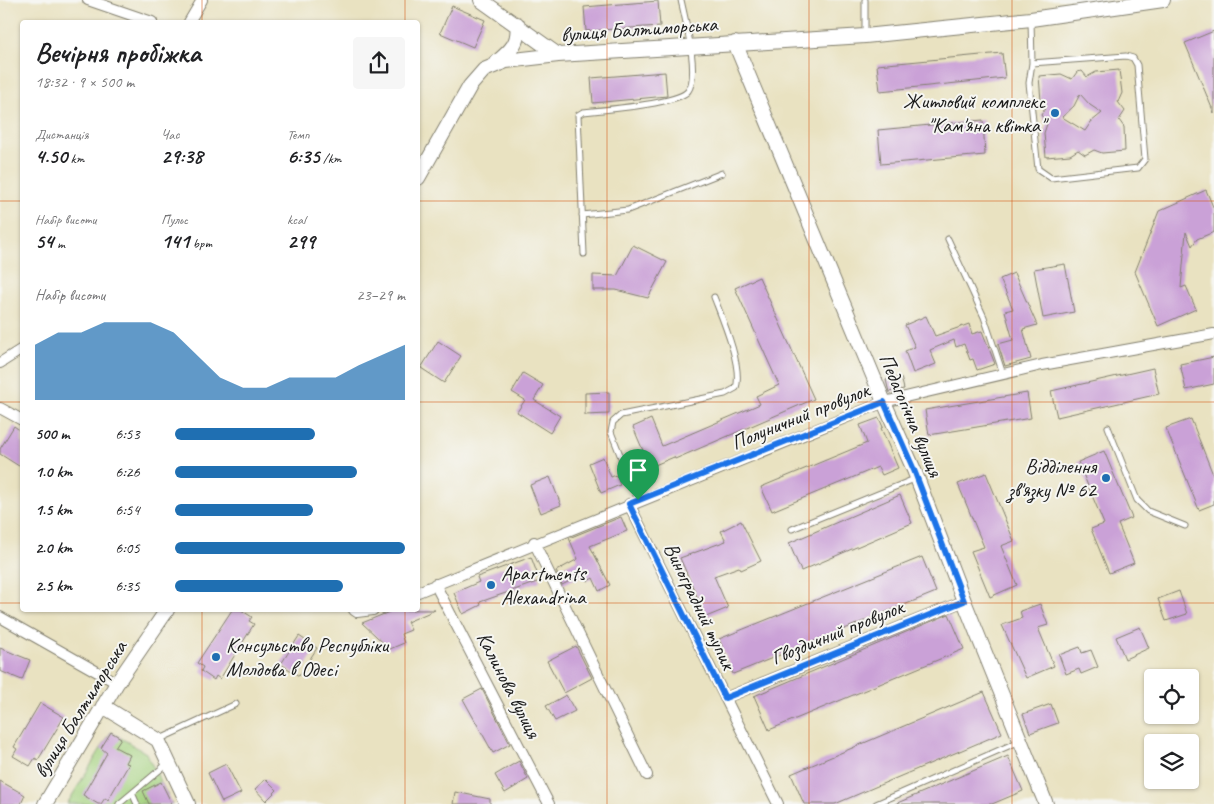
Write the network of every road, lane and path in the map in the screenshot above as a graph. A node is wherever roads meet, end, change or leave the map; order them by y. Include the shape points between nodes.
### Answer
1 (88, 0) edge
2 (202, 0) edge
3 (481, 0) edge
4 (681, 0) edge
5 (865, 0) edge
6 (1163, 0) edge
7 (1118, 4) edge
8 (146, 20) edge
9 (190, 20) edge
10 (1031, 20) junction
11 (518, 24) junction
12 (865, 36) junction
13 (735, 43) junction
14 (692, 48) junction
15 (558, 55) junction
16 (1032, 63) junction
17 (492, 66) junction
18 (722, 173) dead end
19 (420, 174) edge
20 (582, 216) junction
21 (948, 239) dead end
22 (584, 254) dead end
23 (714, 297) dead end
24 (1214, 334) edge
25 (20, 350) edge
26 (0, 363) edge
27 (1003, 375) junction
28 (884, 402) junction
29 (0, 408) edge
30 (20, 419) edge
31 (1108, 427) dead end
32 (917, 477) junction
33 (633, 502) junction
34 (1185, 526) dead end
35 (792, 529) dead end
36 (534, 542) junction
37 (435, 584) junction
38 (420, 591) edge
39 (964, 601) junction
40 (166, 612) edge
41 (0, 617) edge
42 (117, 683) junction
43 (725, 698) junction
44 (236, 704) dead end
45 (103, 706) junction
46 (158, 740) junction
47 (1021, 741) junction
48 (168, 762) junction
49 (647, 775) dead end
50 (132, 794) junction
51 (45, 804) edge
52 (119, 804) edge
53 (137, 804) edge
54 (188, 804) edge
55 (549, 804) edge
56 (778, 804) edge
57 (876, 804) edge
58 (1046, 804) edge

1 - 8 street
2 - 9 street
3 - 11 main road
4 - 14 lane
5 - 12 lane
6 - 7 main road, вулиця Балтиморська
7 - 10 main road, вулиця Балтиморська
10 - 12 main road, вулиця Балтиморська
10 - 16 lane
11 - 15 main road
11 - 17 main road via 514,46
12 - 13 main road, вулиця Балтиморська
13 - 14 main road, вулиця Балтиморська
13 - 28 main road, Педагогічна вулиця
14 - 15 main road, вулиця Балтиморська
14 - 20 lane via 691,83 683,95 672,100 578,115
15 - 17 main road, вулиця Балтиморська
16 - 16 lane via 1029,83 1038,169 1050,178 1138,168 1144,159 1133,58
17 - 19 main road, вулиця Балтиморська via 470,86
18 - 20 lane via 628,210
20 - 22 lane
21 - 27 lane via 984,317
23 - 33 lane via 731,341 736,388 725,394 621,415 613,422 611,432
24 - 27 street, Полуничний провулок
25 - 26 street
27 - 28 street, Полуничний провулок
28 - 32 main road, Педагогічна вулиця
28 - 33 street, Полуничний провулок
29 - 30 street
31 - 34 lane via 1137,500 1148,511
32 - 35 lane
32 - 39 main road, Педагогічна вулиця
33 - 36 street, Полуничний провулок
33 - 43 street, Виноградний тупик
36 - 37 street, Полуничний провулок
36 - 49 street
37 - 38 street, Полуничний провулок
37 - 55 street, Калинова вулиця
39 - 43 street, Гвоздичний провулок
39 - 47 main road, Педагогічна вулиця
40 - 42 main road, вулиця Балтиморська
41 - 42 street
42 - 45 main road, вулиця Балтиморська
43 - 56 street, Виноградний тупик
44 - 46 lane
45 - 46 main road
45 - 51 main road, вулиця Балтиморська
46 - 48 main road
47 - 57 lane
47 - 58 main road, Педагогічна вулиця
48 - 50 lane
48 - 54 main road
50 - 52 lane
50 - 53 lane

